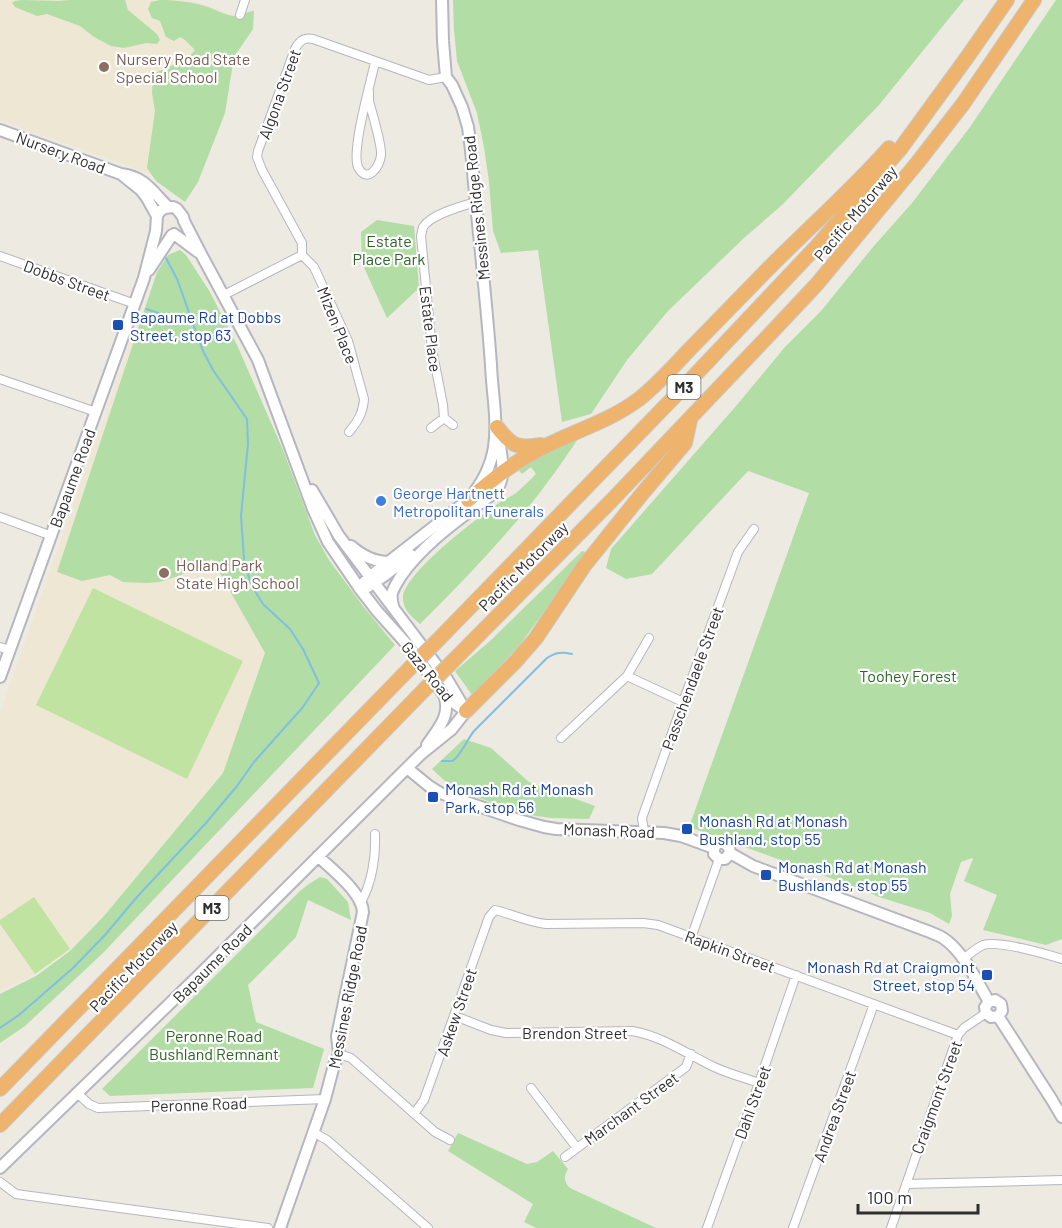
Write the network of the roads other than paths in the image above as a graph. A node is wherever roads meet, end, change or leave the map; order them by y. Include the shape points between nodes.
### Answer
1 (245, 0) edge
2 (442, 0) edge
3 (1007, 0) edge
4 (1034, 0) edge
5 (240, 15) dead end
6 (375, 62) junction
7 (446, 77) junction
8 (369, 92) junction
9 (918, 123) junction
10 (0, 130) edge
11 (121, 174) junction
12 (476, 202) junction
13 (168, 207) junction
14 (157, 220) junction
15 (184, 221) junction
16 (173, 234) junction
17 (201, 254) junction
18 (302, 255) junction
19 (0, 256) edge
20 (144, 278) junction
21 (224, 295) junction
22 (135, 304) junction
23 (0, 379) edge
24 (96, 412) junction
25 (444, 418) junction
26 (690, 418) junction
27 (496, 424) junction
28 (453, 425) dead end
29 (431, 428) dead end
30 (349, 432) dead end
31 (549, 444) junction
32 (294, 455) junction
33 (503, 473) junction
34 (468, 500) junction
35 (0, 517) edge
36 (753, 529) dead end
37 (52, 536) junction
38 (339, 536) junction
39 (434, 540) junction
40 (390, 562) junction
41 (372, 580) junction
42 (359, 589) junction
43 (396, 612) junction
44 (649, 638) dead end
45 (5, 649) edge
46 (627, 676) junction
47 (0, 677) edge
48 (444, 695) junction
49 (683, 702) junction
50 (466, 711) junction
51 (561, 738) dead end
52 (420, 754) junction
53 (407, 768) junction
54 (644, 831) junction
55 (375, 834) dead end
56 (714, 848) junction
57 (730, 853) junction
58 (318, 856) junction
59 (719, 859) junction
60 (361, 902) junction
61 (495, 910) joint
62 (691, 938) junction
63 (963, 959) junction
64 (1062, 960) edge
65 (796, 975) junction
66 (874, 1005) junction
67 (988, 1007) junction
68 (455, 1016) junction
69 (958, 1035) junction
70 (339, 1054) junction
71 (691, 1054) junction
72 (759, 1083) junction
73 (531, 1088) dead end
74 (0, 1089) edge
75 (77, 1093) junction
76 (325, 1099) junction
77 (414, 1114) junction
78 (1062, 1117) edge
79 (0, 1125) edge
80 (313, 1132) junction
81 (450, 1140) dead end
82 (577, 1148) junction
83 (565, 1157) dead end
84 (0, 1168) edge
85 (1062, 1179) edge
86 (0, 1182) edge
87 (906, 1184) junction
88 (267, 1228) edge
89 (280, 1228) edge
90 (428, 1228) edge
91 (707, 1228) edge
92 (794, 1228) edge
93 (891, 1228) edge

1 - 5 street
2 - 7 street, Messines Ridge Road
3 - 9 highway, Pacific Motorway / M3
4 - 26 highway, Pacific Motorway / M3 via 963,104 892,195 809,292
6 - 7 street, Algona Street via 429,80
6 - 8 street
6 - 18 street, Algona Street via 309,38 301,40 295,49 257,158 302,243
7 - 12 street, Messines Ridge Road via 468,127
8 - 8 street via 381,155 375,171 368,174 360,170 357,155
9 - 31 highway via 902,133 651,389 627,407
9 - 74 highway, Pacific Motorway / M3, bridge via 859,198 778,289
10 - 11 street, Nursery Road
11 - 13 street, Nursery Road via 139,178
11 - 14 street, Nursery Road via 141,190
12 - 25 street, Estate Place via 430,220 421,236 432,349
12 - 27 street, Messines Ridge Road
13 - 14 street via 162,209
13 - 15 street via 177,209
14 - 16 street via 160,231
14 - 20 street, Bapaume Road
15 - 16 street
15 - 17 street, Gaza Road
16 - 17 street, Gaza Road
16 - 20 street, Bapaume Road
17 - 21 street, Gaza Road
18 - 21 street
18 - 30 street, Mizen Place via 314,267 348,342 364,399 358,421
19 - 22 street, Dobbs Street
20 - 22 street, Bapaume Road
21 - 32 street, Gaza Road via 258,360
22 - 24 street, Bapaume Road
23 - 24 street
24 - 37 street, Bapaume Road
25 - 28 street
25 - 29 street
26 - 50 highway via 685,443 584,566 536,638
26 - 79 highway, Pacific Motorway / M3, bridge
27 - 31 highway via 507,440 519,447
27 - 33 street, Messines Ridge Road
27 - 34 street, Messines Ridge Road via 490,465
31 - 33 highway
32 - 38 street, Gaza Road
32 - 42 street, Gaza Road via 324,534
33 - 34 highway
33 - 39 street via 496,491
34 - 40 street, Messines Ridge Road
35 - 37 street
36 - 49 street, Passchendaele Street via 738,552
37 - 45 street, Bapaume Road
38 - 40 street via 366,557
38 - 41 street, Gaza Road
39 - 41 street
39 - 43 street via 414,559 393,591
40 - 41 street, Messines Ridge Road
41 - 42 street, Messines Ridge Road
41 - 43 street, Gaza Road
42 - 48 street, Gaza Road via 412,650
43 - 50 street, Gaza Road
44 - 46 street
45 - 47 street, Bapaume Road
46 - 49 street
46 - 51 street
48 - 50 street, Gaza Road
48 - 52 street, Bapaume Road via 444,720
49 - 54 street, Passchendaele Street via 642,818
50 - 52 street, Bapaume Road via 452,729
52 - 53 street, Bapaume Road
53 - 54 street, Monash Road via 440,793 532,824 556,829
53 - 58 street, Bapaume Road
54 - 56 street, Monash Road via 681,836
55 - 60 street, Messines Ridge Road via 375,853
56 - 57 street, Monash Road via 724,843
56 - 59 street
57 - 59 street
57 - 63 street, Monash Road via 753,866 943,938
58 - 60 street, Messines Ridge Road
58 - 75 street, Bapaume Road
59 - 62 street
60 - 70 street, Messines Ridge Road via 363,915 337,1036
61 - 62 street, Rapkin Street via 546,924 658,925
61 - 68 street, Askew Street via 489,917
62 - 65 street, Rapkin Street
63 - 64 street via 983,945 1003,945
63 - 67 street, Monash Road
65 - 66 street, Rapkin Street
65 - 72 street, Dahl Street
66 - 69 street, Rapkin Street
66 - 92 street, Andrea Street
67 - 69 street, Craigmont Street
67 - 78 street via 991,1017 998,1016
68 - 71 street, Brendon Street via 506,1033 632,1031
68 - 77 street, Askew Street via 424,1100
69 - 87 street, Craigmont Street
70 - 76 street, Messines Ridge Road
70 - 77 street via 351,1058
71 - 72 street, Brendon Street
71 - 82 street, Marchant Street via 686,1067
72 - 91 street, Dahl Street
73 - 82 street
75 - 76 street, Peronne Road via 98,1108
75 - 84 street, Bapaume Road
76 - 80 street, Messines Ridge Road
77 - 81 street
80 - 89 street, Messines Ridge Road
80 - 90 street
82 - 83 street, Marchant Street
85 - 87 street
86 - 88 street via 16,1194
87 - 93 street, Craigmont Street

